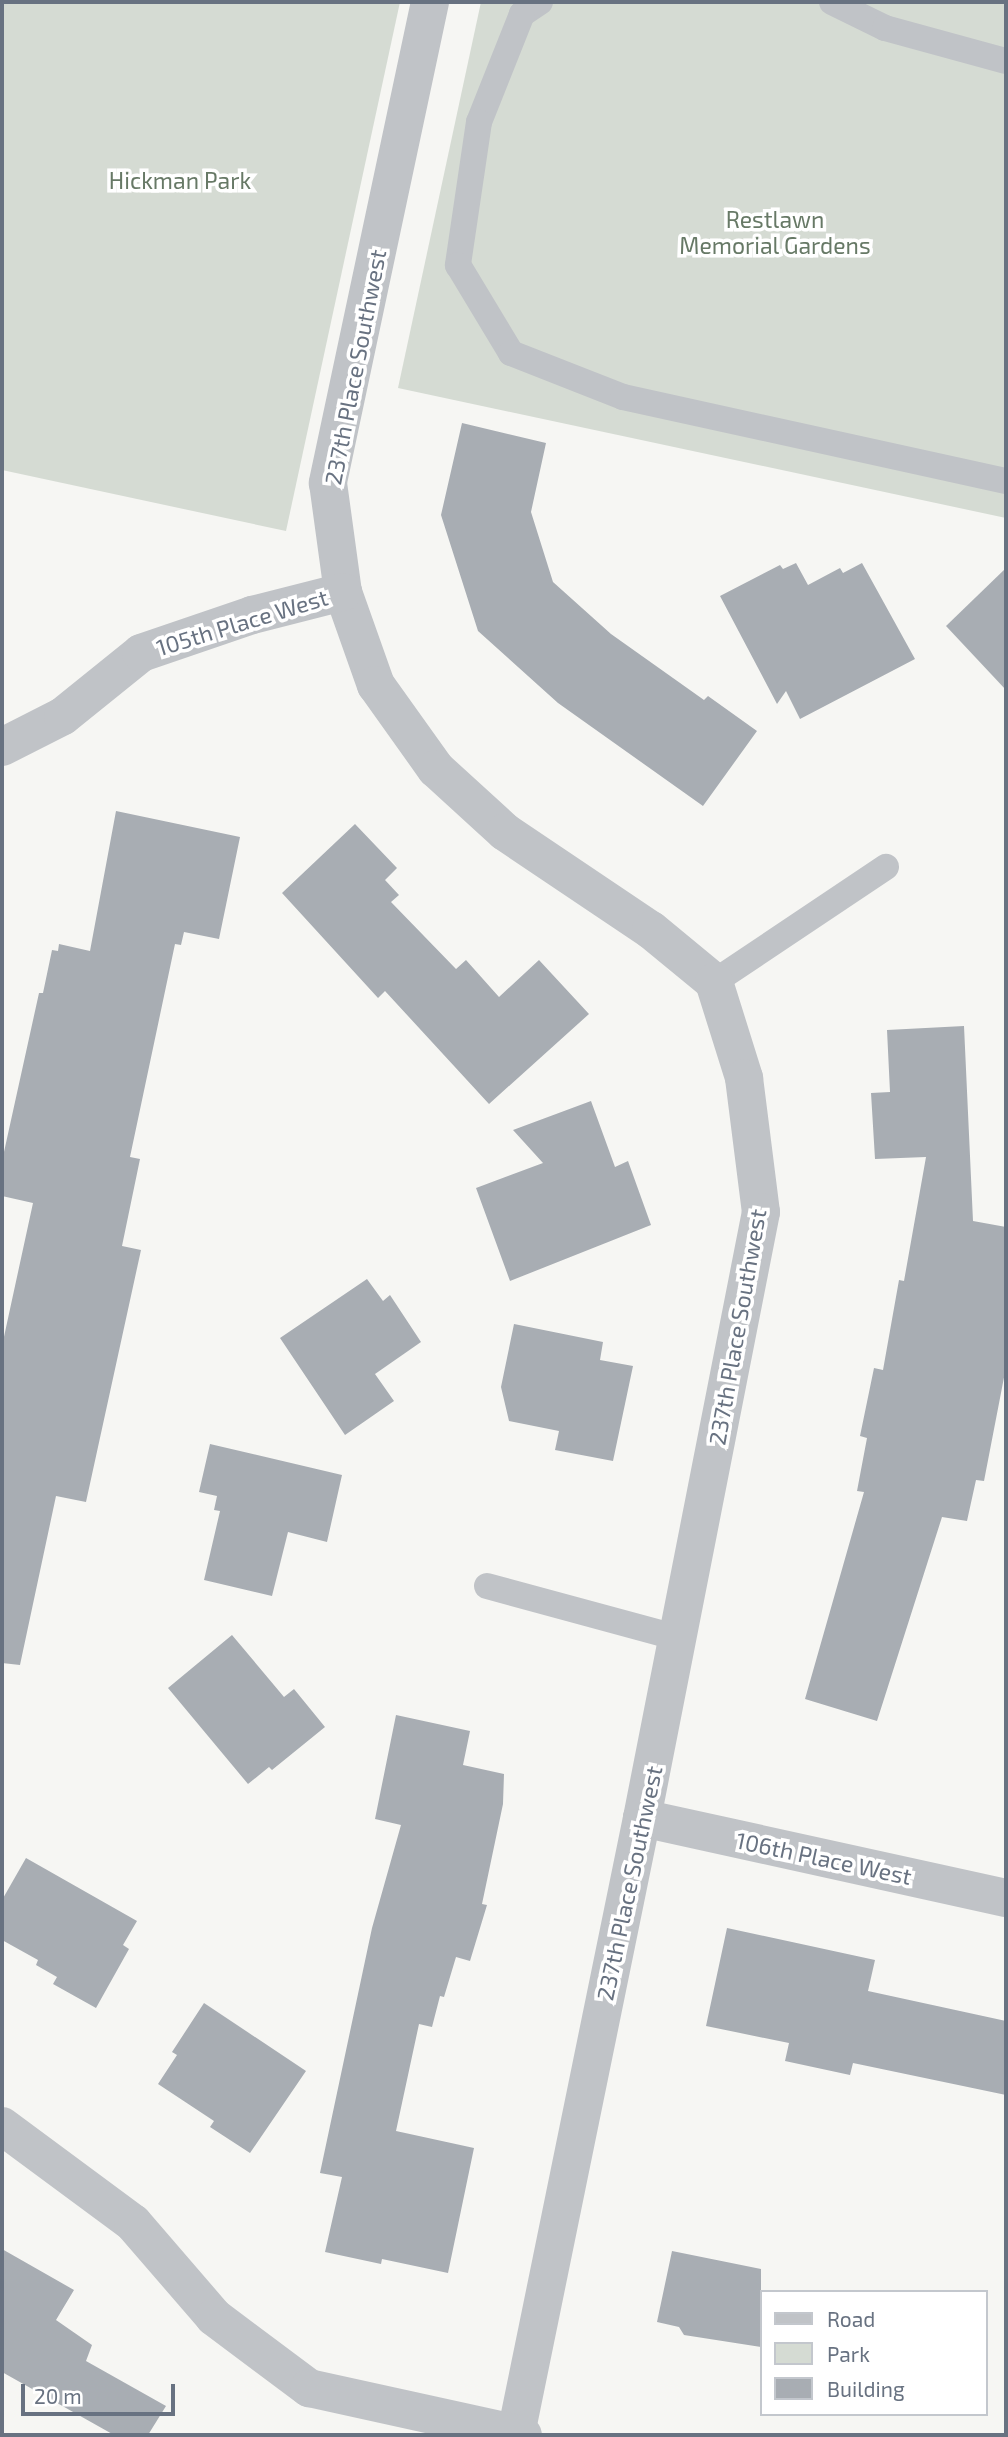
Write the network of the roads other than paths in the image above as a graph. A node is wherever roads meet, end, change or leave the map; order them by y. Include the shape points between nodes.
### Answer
1 (430, 2) edge
2 (540, 2) edge
3 (832, 2) edge
4 (1006, 61) edge
5 (1006, 481) edge
6 (343, 592) junction
7 (2, 747) edge
8 (886, 867) dead end
9 (713, 982) junction
10 (486, 1586) dead end
11 (678, 1638) junction
12 (642, 1818) junction
13 (1006, 1898) edge
14 (2, 2126) edge
15 (520, 2435) edge

1 - 6 street, 237th Place Southwest via 328,483
2 - 5 lane via 522,14 479,122 458,265 511,353 623,397
3 - 4 lane via 886,28
6 - 7 street, 105th Place West via 252,615 141,653 62,716
6 - 9 street, 237th Place Southwest via 376,685 436,769 505,832 651,930
8 - 9 lane
9 - 11 street, 237th Place Southwest via 744,1078 761,1212
10 - 11 lane
11 - 12 street, 237th Place Southwest
12 - 13 street, 106th Place West
12 - 15 street, 237th Place Southwest
14 - 15 street via 133,2223 214,2317 309,2388

